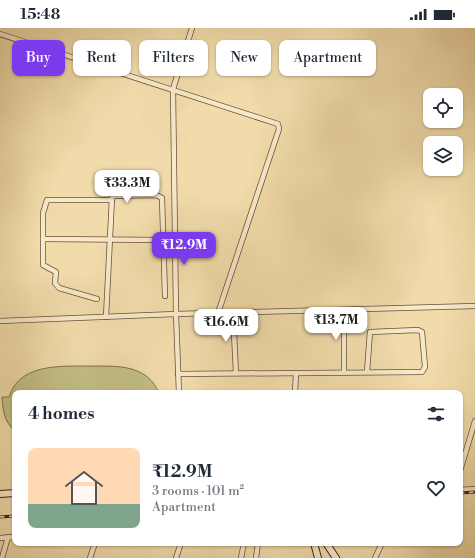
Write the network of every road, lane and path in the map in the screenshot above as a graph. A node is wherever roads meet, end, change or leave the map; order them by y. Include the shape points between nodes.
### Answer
1 (192, 28) edge
2 (0, 34) edge
3 (173, 89) junction
4 (112, 200) junction
5 (43, 239) junction
6 (163, 240) junction
7 (109, 241) junction
8 (165, 296) dead end
9 (97, 299) dead end
10 (475, 306) edge
11 (344, 310) junction
12 (218, 313) junction
13 (233, 313) junction
14 (176, 314) junction
15 (106, 317) junction
16 (0, 321) edge
17 (344, 372) junction
18 (367, 372) junction
19 (236, 373) junction
20 (296, 373) junction
21 (178, 374) junction
22 (179, 390) edge
23 (296, 390) edge
24 (475, 422) edge
25 (463, 461) edge
26 (475, 489) edge
27 (463, 490) edge
28 (12, 493) edge
29 (0, 494) edge
30 (8, 537) junction
31 (12, 537) edge
32 (0, 538) edge
33 (94, 546) edge
34 (180, 546) edge
35 (243, 546) edge
36 (258, 546) edge
37 (315, 546) edge
38 (328, 546) edge
39 (380, 546) edge
40 (375, 557) edge
41 (2, 558) edge
42 (90, 558) edge
43 (176, 558) edge
44 (241, 558) edge
45 (256, 558) edge
46 (318, 558) edge
47 (336, 558) edge
48 (382, 558) edge

1 - 3 street
2 - 3 street
3 - 12 street via 274,121 279,126
3 - 14 street
4 - 5 street via 47,200 43,213
4 - 6 street via 114,196 160,196
4 - 7 street
5 - 7 street
5 - 9 street via 43,265 56,272 56,285
6 - 7 street
6 - 8 street
7 - 15 street
10 - 11 street
11 - 13 street
11 - 17 street
12 - 13 street
12 - 14 street
13 - 19 street
14 - 15 street
14 - 21 street
15 - 16 street
17 - 18 street
17 - 20 street
18 - 18 street via 424,371 422,332 370,332
19 - 20 street
19 - 21 street
20 - 23 street
21 - 22 street
24 - 25 street
26 - 27 street
28 - 29 main road
30 - 31 street
30 - 32 street
30 - 41 street
33 - 42 street
34 - 43 street
35 - 44 street
36 - 45 street
37 - 46 main road
38 - 47 main road
39 - 40 street
40 - 48 street

